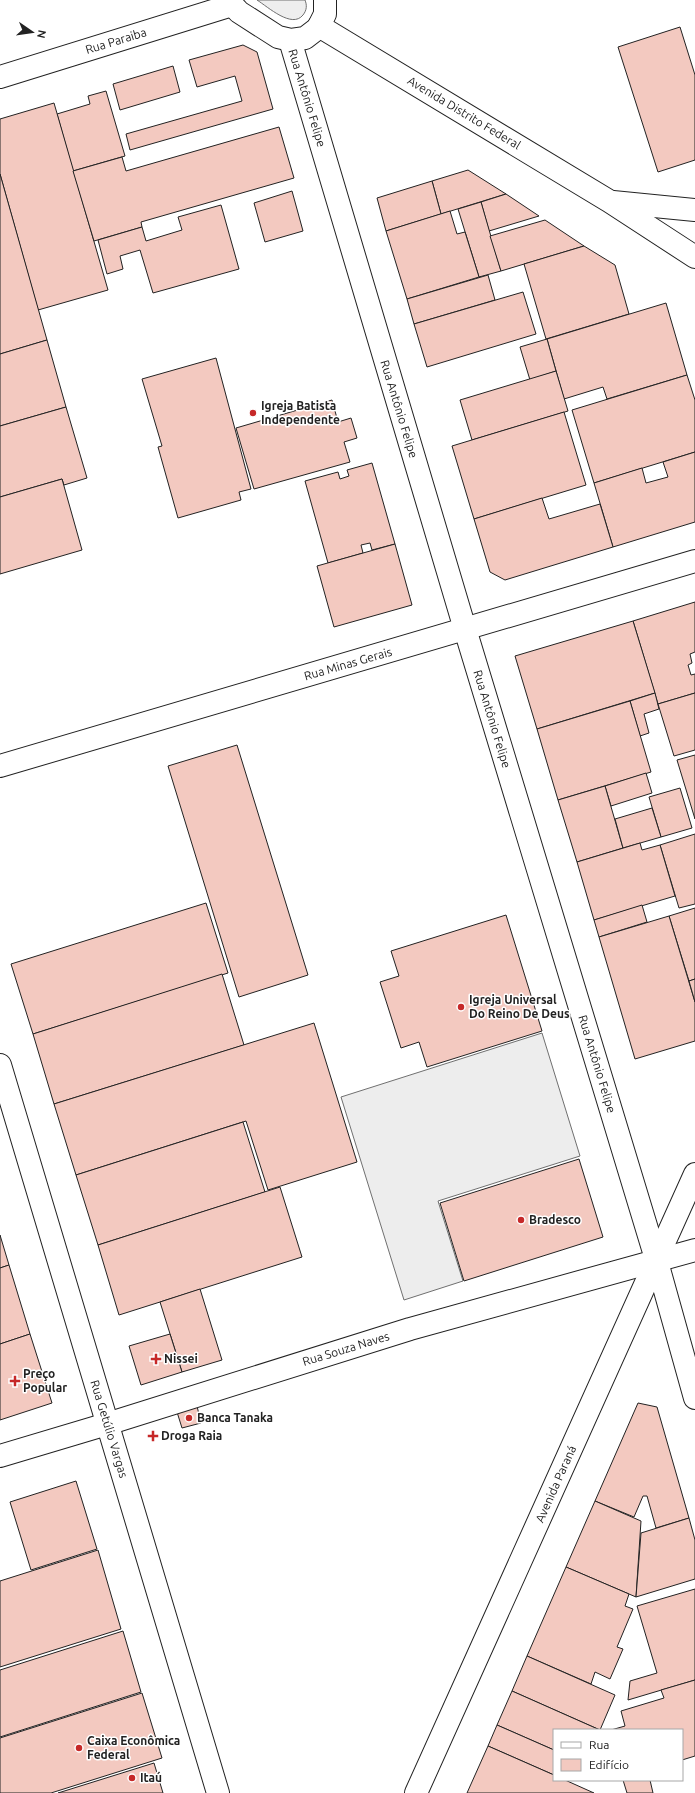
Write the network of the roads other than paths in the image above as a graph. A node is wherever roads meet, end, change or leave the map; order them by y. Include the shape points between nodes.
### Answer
1 (325, 0) edge
2 (230, 2) edge
3 (319, 26) junction
4 (290, 40) junction
5 (0, 77) edge
6 (609, 201) junction
7 (695, 210) edge
8 (695, 257) edge
9 (695, 561) edge
10 (465, 629) junction
11 (0, 766) edge
12 (0, 1065) edge
13 (695, 1174) edge
14 (695, 1250) edge
15 (657, 1262) junction
16 (695, 1398) edge
17 (107, 1424) junction
18 (0, 1456) edge
19 (218, 1793) edge
20 (416, 1793) edge

1 - 3 street via 325,14
2 - 4 street via 239,12 278,37
2 - 5 street, Rua Paraiba
3 - 4 street via 306,38
3 - 6 street, Avenida Distrito Federal
4 - 10 street, Rua Antônio Felipe
6 - 7 street, Avenida Distrito Federal
6 - 8 street, Avenida Distrito Federal
9 - 10 street, Rua Minas Gerais
10 - 11 street, Rua Minas Gerais
10 - 15 street, Rua Antônio Felipe
12 - 17 street, Rua Getúlio Vargas
13 - 15 street, Avenida Paraná
14 - 15 street, Rua Souza Naves
15 - 16 street, Rua Antônio Felipe
15 - 17 street, Rua Souza Naves via 410,1329
15 - 20 street, Avenida Paraná
17 - 18 street, Rua Souza Naves
17 - 19 street, Rua Getúlio Vargas

